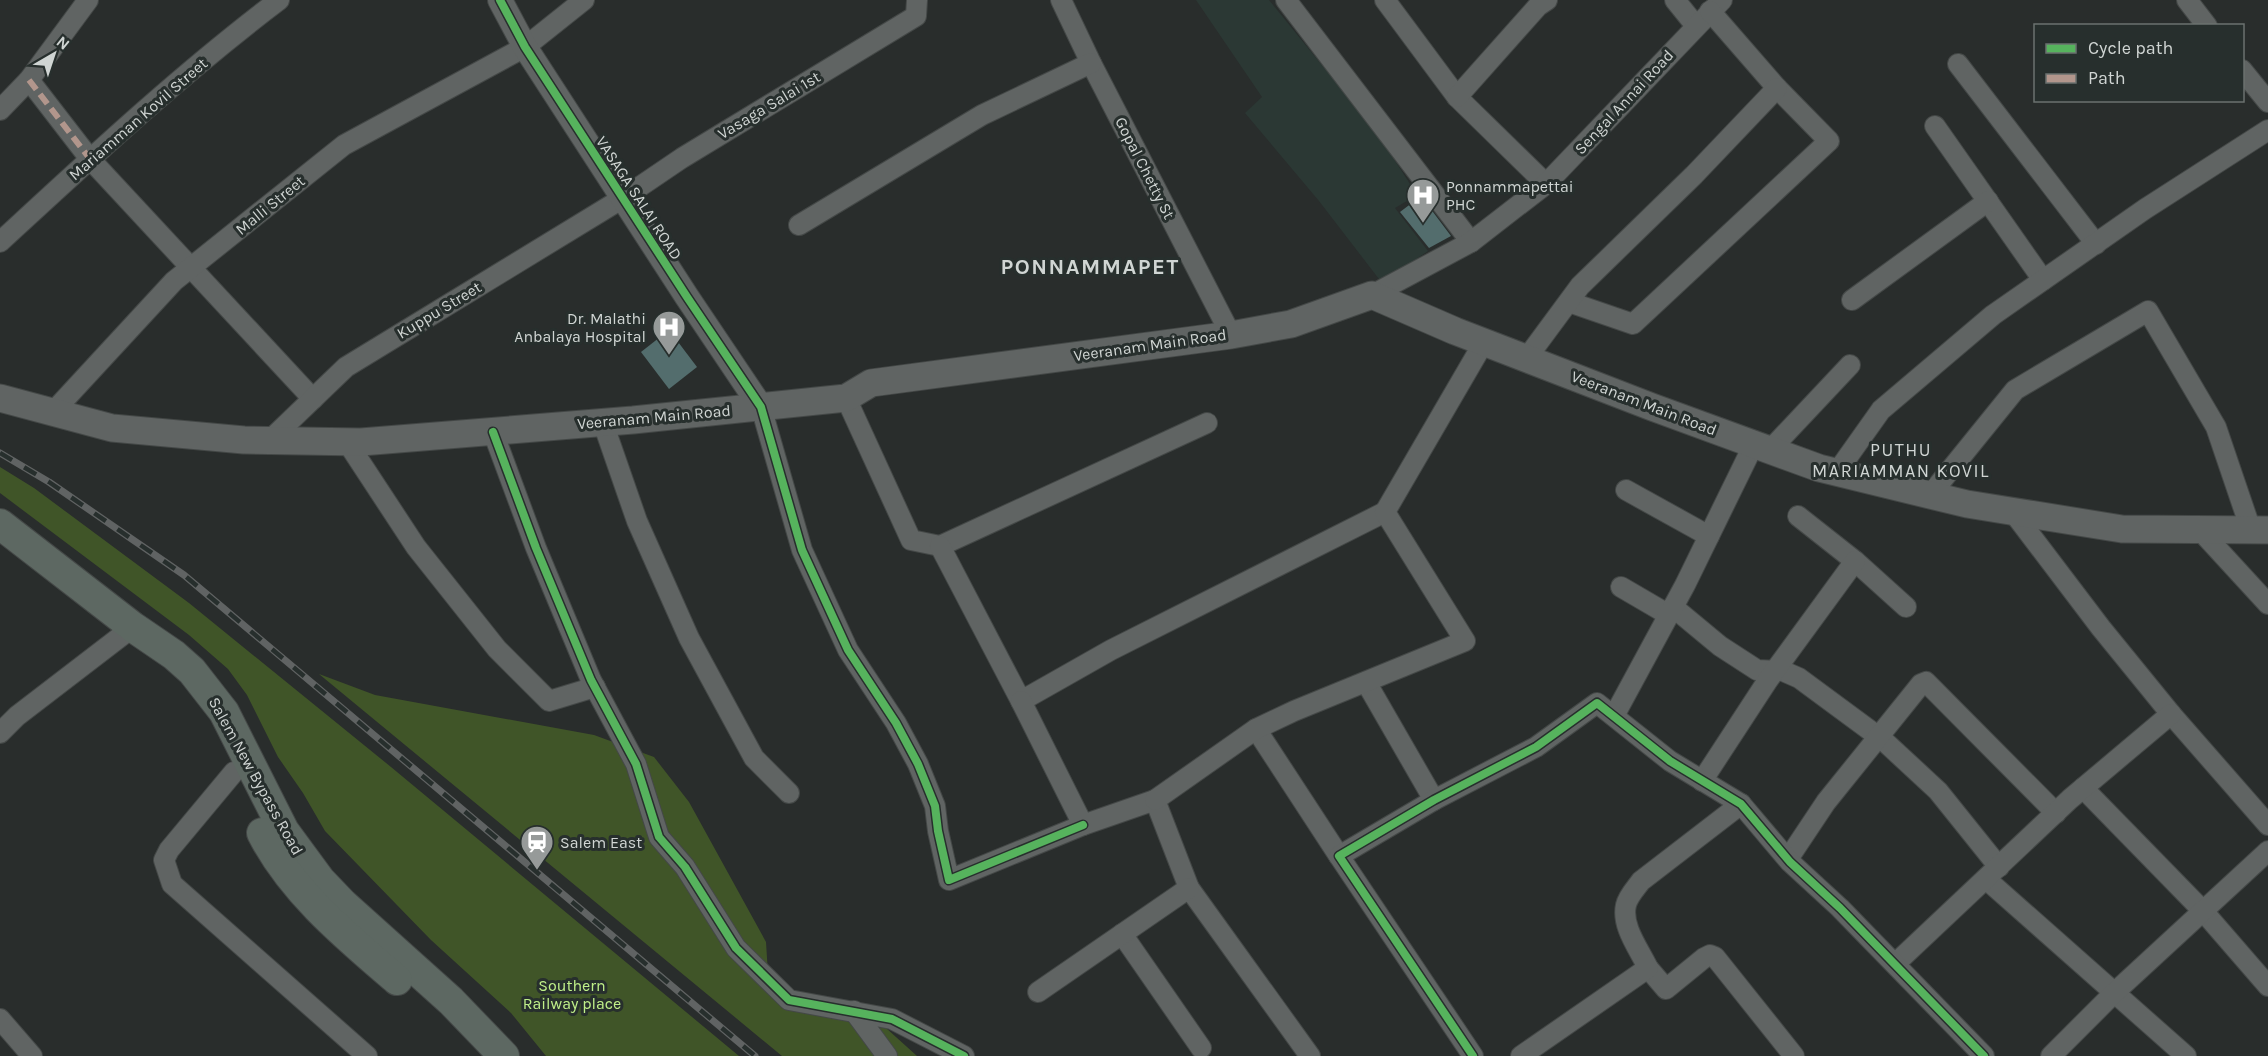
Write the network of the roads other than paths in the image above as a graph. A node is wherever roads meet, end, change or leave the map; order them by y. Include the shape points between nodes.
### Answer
1 (88, 0) edge
2 (279, 0) edge
3 (500, 0) edge
4 (584, 0) edge
5 (1061, 0) edge
6 (1286, 0) edge
7 (1385, 0) edge
8 (1675, 0) edge
9 (2187, 0) edge
10 (1534, 4) edge
11 (1716, 6) edge
12 (916, 8) edge
13 (2205, 24) edge
14 (1696, 26) junction
15 (525, 47) junction
16 (1091, 63) junction
17 (1958, 64) dead end
18 (2244, 72) edge
19 (29, 80) junction
20 (1777, 88) junction
21 (1457, 97) junction
22 (2268, 102) edge
23 (0, 110) edge
24 (1935, 126) dead end
25 (2268, 130) edge
26 (90, 159) junction
27 (1546, 184) junction
28 (623, 198) junction
29 (1988, 201) junction
30 (798, 225) dead end
31 (0, 242) edge
32 (1471, 242) junction
33 (2096, 244) junction
34 (190, 268) junction
35 (2043, 280) junction
36 (1372, 295) junction
37 (1852, 300) dead end
38 (1569, 302) junction
39 (1231, 334) junction
40 (1484, 342) junction
41 (1526, 358) junction
42 (1850, 365) dead end
43 (0, 398) edge
44 (846, 398) junction
45 (313, 399) junction
46 (761, 407) junction
47 (53, 412) junction
48 (603, 423) junction
49 (1207, 423) dead end
50 (493, 432) junction
51 (269, 441) junction
52 (347, 442) junction
53 (1762, 447) junction
54 (1837, 472) junction
55 (1626, 490) dead end
56 (1930, 495) junction
57 (1385, 512) junction
58 (2013, 512) junction
59 (1798, 516) dead end
60 (0, 524) edge
61 (2200, 530) junction
62 (2259, 530) edge
63 (1709, 536) junction
64 (940, 546) junction
65 (1855, 561) junction
66 (1621, 587) dead end
67 (2268, 604) edge
68 (1906, 607) dead end
69 (1671, 611) junction
70 (133, 627) junction
71 (1774, 671) junction
72 (1366, 682) junction
73 (595, 687) junction
74 (1021, 701) junction
75 (2171, 714) junction
76 (1614, 716) junction
77 (1256, 729) junction
78 (0, 733) edge
79 (1878, 737) junction
80 (234, 772) junction
81 (1702, 781) junction
82 (2083, 788) junction
83 (789, 793) dead end
84 (1155, 800) junction
85 (1434, 800) junction
86 (1741, 804) junction
87 (2056, 813) junction
88 (1083, 825) junction
89 (2268, 825) edge
90 (2268, 851) edge
91 (1339, 856) junction
92 (1788, 859) junction
93 (1992, 873) junction
94 (1189, 888) junction
95 (2202, 911) junction
96 (1122, 934) junction
97 (1896, 963) junction
98 (1648, 968) junction
99 (2268, 986) edge
100 (1038, 992) dead end
101 (2114, 993) junction
102 (854, 1011) junction
103 (0, 1019) edge
104 (1201, 1048) dead end
105 (32, 1056) edge
106 (367, 1056) edge
107 (478, 1056) edge
108 (504, 1056) edge
109 (887, 1056) edge
110 (964, 1056) edge
111 (1310, 1056) edge
112 (1473, 1056) edge
113 (1521, 1056) edge
114 (1794, 1056) edge
115 (1984, 1056) edge
116 (2051, 1056) edge
117 (2186, 1056) edge

1 - 19 street
2 - 26 street, Mariamman Kovil Street
3 - 15 street, VASAGA SALAI ROAD
4 - 15 street, Malli Street
5 - 16 street, Gopal Chetty St
6 - 32 street
7 - 21 street
8 - 14 street
9 - 13 street
10 - 21 street
11 - 14 street, Sengal Annai Road
11 - 20 street
12 - 28 street, Vasaga Salai 1st
14 - 27 street, Sengal Annai Road
15 - 28 street, VASAGA SALAI ROAD
15 - 34 street, Malli Street via 344,145
16 - 30 street via 982,115
16 - 39 street, Gopal Chetty St
17 - 33 street
18 - 22 street
19 - 23 street
19 - 26 street
20 - 38 street via 1580,286
20 - 38 street via 1829,141 1633,324
21 - 27 street
24 - 29 street
25 - 33 street
26 - 31 street, Mariamman Kovil Street
26 - 34 street
27 - 32 street, Sengal Annai Road
28 - 45 street, Kuppu Street via 346,367
28 - 46 street, VASAGA SALAI ROAD
29 - 35 street
29 - 37 street
32 - 36 street, Sengal Annai Road
33 - 35 street
34 - 45 street
34 - 47 street, Malli Street
35 - 54 street via 1993,315 1881,410
36 - 39 main road, Veeranam Main Road via 1292,324
36 - 40 main road, Veeranam Main Road
38 - 41 street
39 - 44 main road, Veeranam Main Road via 871,383
40 - 41 main road, Veeranam Main Road
40 - 57 street
41 - 53 main road, Veeranam Main Road
42 - 53 street
43 - 47 main road, Veeranam Main Road
44 - 46 main road, Veeranam Main Road
44 - 64 street via 911,540
45 - 51 street, Kuppu Street
46 - 48 main road, Veeranam Main Road
46 - 88 street via 802,550 848,650 918,764 935,806 949,880
47 - 51 main road, Veeranam Main Road via 112,428
48 - 50 main road, Veeranam Main Road
48 - 83 street via 637,521 689,638 754,758
49 - 64 street
50 - 52 main road, Veeranam Main Road
50 - 73 street via 536,548
51 - 52 main road, Veeranam Main Road
52 - 73 street via 416,548 497,649 549,701
53 - 54 main road, Veeranam Main Road
53 - 63 street
54 - 56 main road, Veeranam Main Road
55 - 63 street
56 - 58 main road, Veeranam Main Road
56 - 62 street via 2015,390 2148,311 2216,427
57 - 72 street via 1465,641
57 - 74 street via 1111,650
58 - 61 main road, Veeranam Main Road via 2122,529
58 - 75 street
59 - 65 street
60 - 70 main road, Salem New Bypass Road
61 - 62 main road, Veeranam Main Road
61 - 67 street
63 - 69 street
64 - 74 street
65 - 68 street
65 - 71 street
66 - 69 street
69 - 71 street via 1757,670
69 - 76 street
70 - 78 street
70 - 80 main road, Salem New Bypass Road via 206,714
70 - 108 main road, Salem New Bypass Road via 174,655 211,694 284,831 320,880 451,1001
71 - 79 street via 1799,678
71 - 81 street
72 - 77 street
72 - 85 street
73 - 102 street via 636,764 659,837 685,867 736,948 789,1000
74 - 88 street
75 - 82 street
75 - 89 street
76 - 81 street
76 - 85 street via 1597,703 1536,747
77 - 84 street
77 - 91 street
79 - 87 street via 1926,682
79 - 92 street via 1826,802
79 - 93 street via 1938,791
80 - 106 street via 169,850 164,860 172,884
80 - 107 main road, Salem New Bypass Road via 266,842 315,905
81 - 86 street
82 - 87 street
82 - 95 street
84 - 88 street
84 - 94 street
85 - 91 street
86 - 92 street
86 - 98 street via 1641,880 1632,893 1625,916
87 - 93 street
90 - 95 street
91 - 112 street
92 - 97 street
93 - 97 street
93 - 101 street
94 - 96 street
94 - 111 street
95 - 99 street
95 - 101 street
96 - 100 street
96 - 104 street
97 - 115 street
98 - 113 street
98 - 114 street via 1666,989 1704,958 1714,957
101 - 116 street
101 - 117 street
102 - 109 street
102 - 110 street via 892,1019
103 - 105 street

